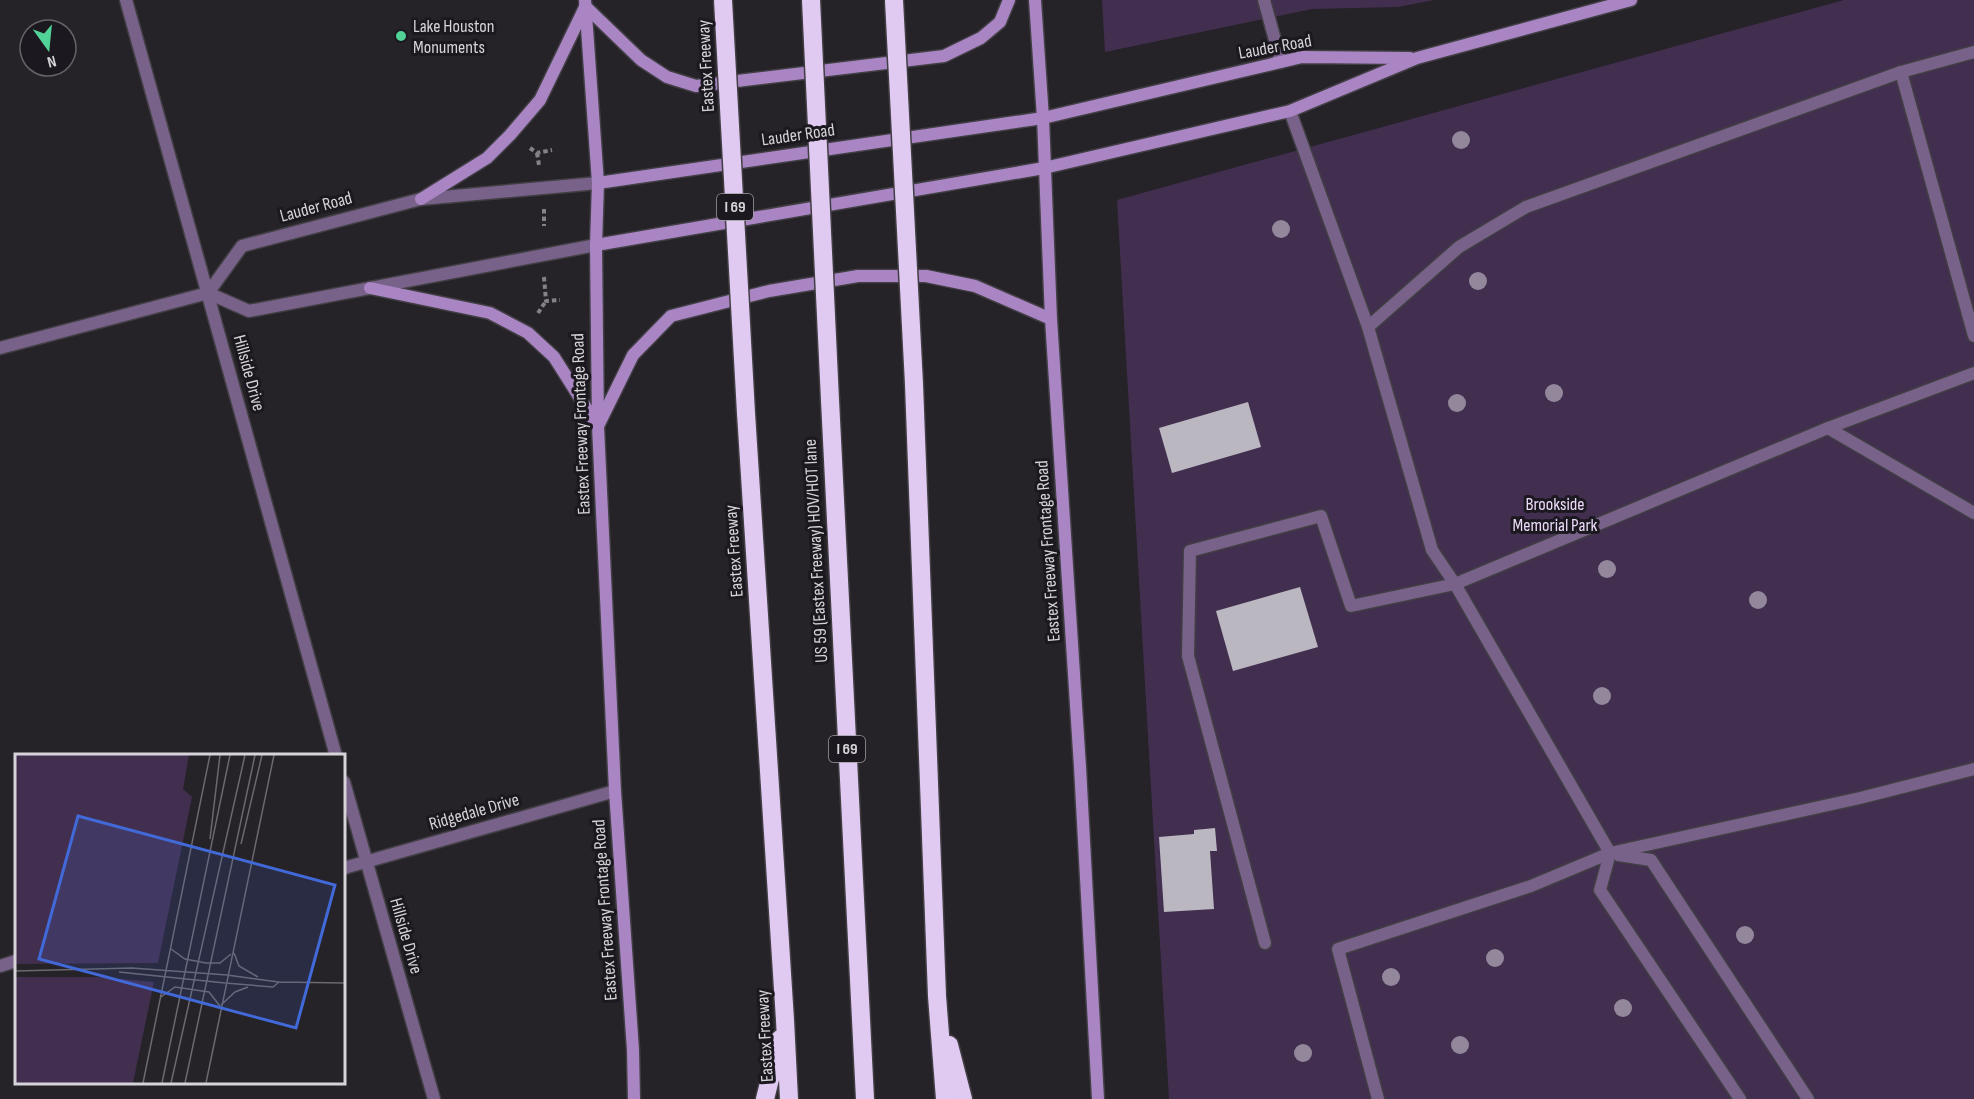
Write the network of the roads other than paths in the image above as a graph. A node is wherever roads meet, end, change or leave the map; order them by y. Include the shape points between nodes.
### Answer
1 (126, 0) edge
2 (723, 0) edge
3 (811, 0) edge
4 (894, 0) edge
5 (1010, 0) edge
6 (1035, 0) edge
7 (1264, 0) edge
8 (1631, 0) edge
9 (585, 3) edge
10 (1974, 52) edge
11 (1417, 58) junction
12 (1281, 62) junction
13 (1901, 72) junction
14 (1290, 111) junction
15 (1043, 118) junction
16 (1044, 168) junction
17 (598, 183) junction
18 (421, 199) junction
19 (596, 245) junction
20 (370, 288) junction
21 (208, 293) junction
22 (1051, 319) junction
23 (1368, 327) junction
24 (1974, 336) edge
25 (0, 348) edge
26 (1974, 373) edge
27 (598, 426) junction
28 (1828, 428) junction
29 (1974, 513) edge
30 (1455, 584) junction
31 (335, 754) edge
32 (1974, 769) edge
33 (345, 786) edge
34 (615, 791) junction
35 (1610, 853) junction
36 (366, 862) junction
37 (345, 868) edge
38 (1265, 943) dead end
39 (15, 962) edge
40 (0, 966) edge
41 (937, 996) junction
42 (785, 1020) junction
43 (434, 1099) edge
44 (634, 1099) edge
45 (765, 1099) edge
46 (789, 1099) edge
47 (865, 1099) edge
48 (945, 1099) edge
49 (963, 1099) edge
50 (1098, 1099) edge
51 (1378, 1099) edge
52 (1740, 1099) edge
53 (1808, 1099) edge

1 - 21 street, Hillside Drive
2 - 42 highway, Eastex Freeway / I 69, bridge
3 - 47 highway, US 59 (Eastex Freeway) HOV/HOT lane / I 69, bridge
4 - 41 highway, bridge via 914,384
5 - 9 main road via 1000,22 981,38 944,56 696,86 667,77 641,60
6 - 15 main road, Eastex Freeway Frontage Road
7 - 12 street
8 - 11 main road, Lauder Road
9 - 17 main road, Eastex Freeway Frontage Road
9 - 18 main road via 540,100 487,159
10 - 13 street
11 - 12 main road, Lauder Road via 1302,57
11 - 14 main road, Lauder Road
12 - 15 main road, Lauder Road
13 - 23 street via 1526,207 1459,247
13 - 24 street
14 - 16 main road, Lauder Road
14 - 23 street
15 - 16 main road, Eastex Freeway Frontage Road
15 - 17 main road, Lauder Road
16 - 19 main road, Lauder Road
16 - 22 main road, Eastex Freeway Frontage Road
17 - 18 street, Lauder Road
17 - 19 main road, Eastex Freeway Frontage Road
18 - 21 street, Lauder Road via 242,246
19 - 20 street, Lauder Road
19 - 27 main road, Eastex Freeway Frontage Road
20 - 21 street, Lauder Road via 249,311
20 - 27 main road via 490,313 528,333 554,357
21 - 25 street
21 - 31 street, Hillside Drive
22 - 27 main road via 975,286 926,276 858,276 769,291 671,316 633,355
22 - 50 main road, Eastex Freeway Frontage Road
23 - 30 street via 1432,550
26 - 28 street
27 - 34 main road, Eastex Freeway Frontage Road
28 - 29 street
28 - 30 street
30 - 35 street
30 - 38 street via 1351,606 1321,516 1190,551 1188,656
32 - 35 street
33 - 36 street, Hillside Drive
34 - 36 street, Ridgedale Drive
34 - 44 main road, Eastex Freeway Frontage Road
35 - 51 street via 1532,885 1338,949
35 - 52 street via 1600,890
35 - 53 street via 1651,860
36 - 37 street, Ridgedale Drive
36 - 43 street, Hillside Drive
39 - 40 street
41 - 48 highway
41 - 49 highway
42 - 45 highway
42 - 46 highway, Eastex Freeway / I 69

